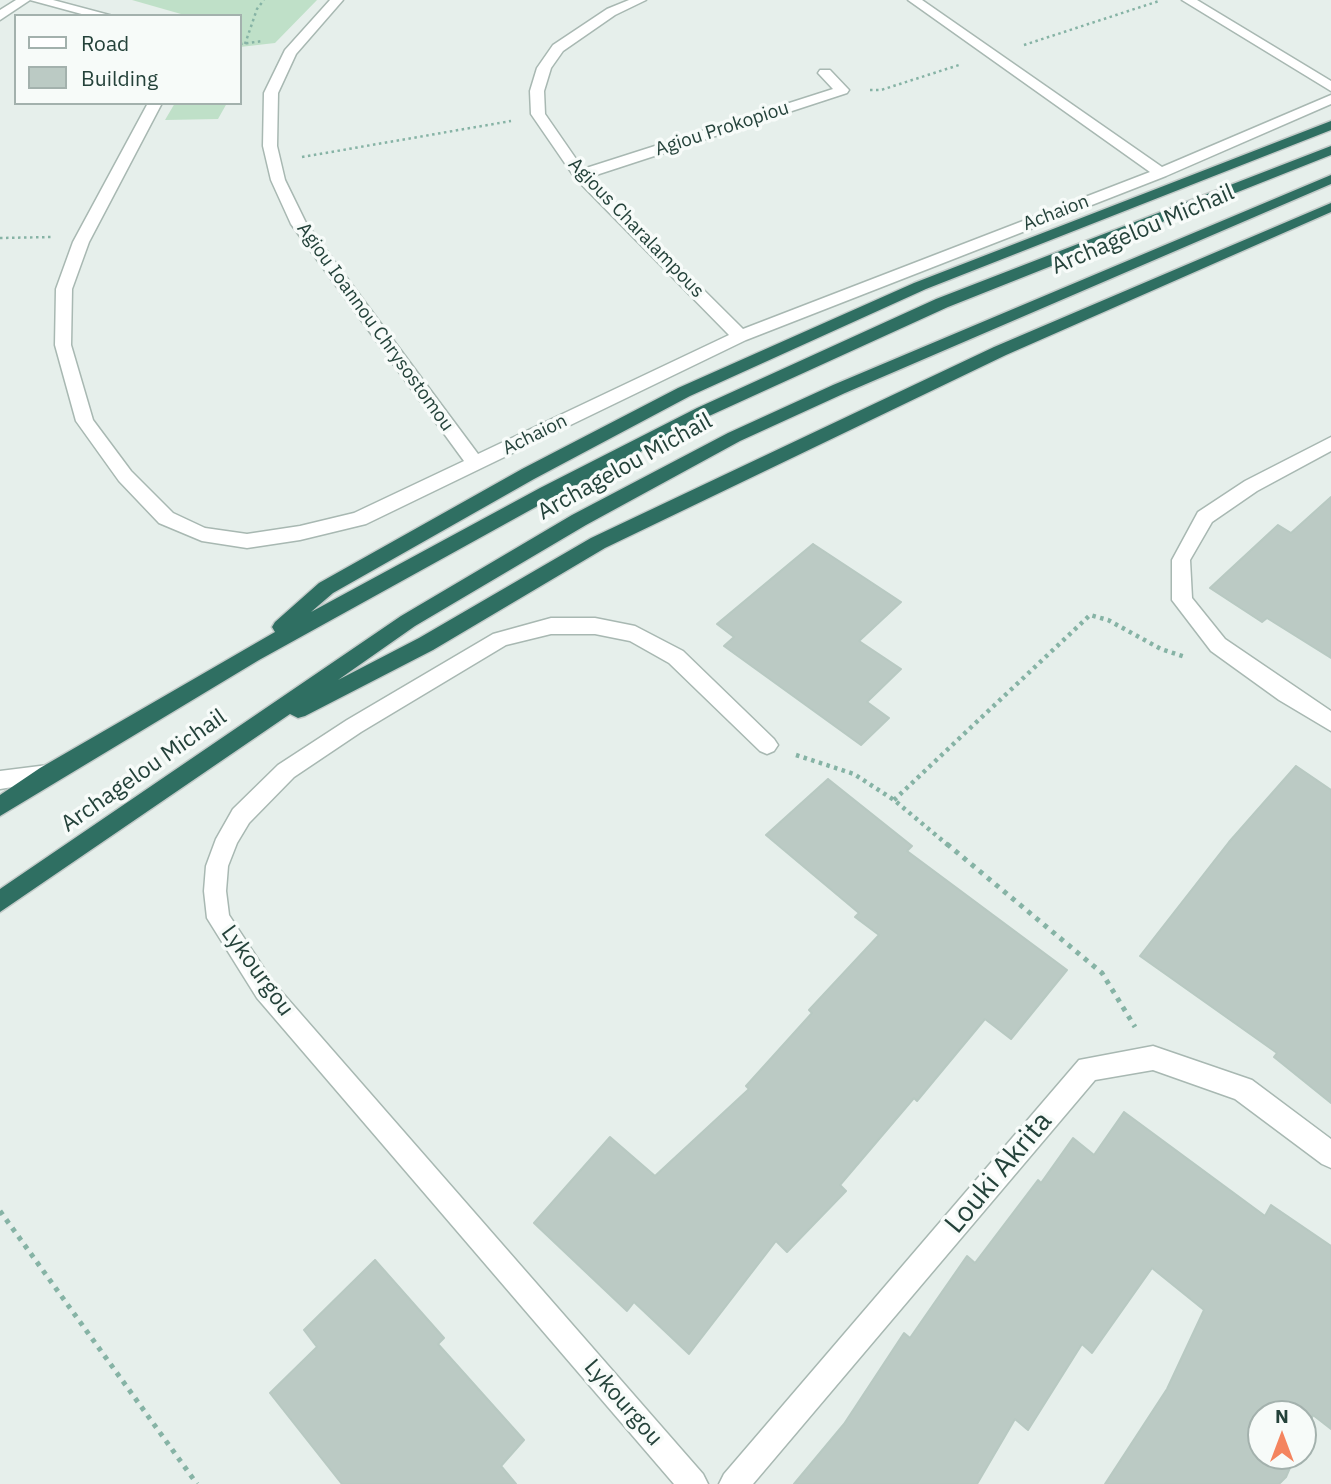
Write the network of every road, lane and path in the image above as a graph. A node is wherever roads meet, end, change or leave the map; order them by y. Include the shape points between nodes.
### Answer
1 (24, 0) edge
2 (36, 0) edge
3 (264, 0) edge
4 (337, 0) edge
5 (640, 0) edge
6 (914, 0) edge
7 (1188, 0) edge
8 (98, 14) edge
9 (0, 16) edge
10 (245, 44) dead end
11 (825, 73) dead end
12 (1331, 87) edge
13 (1331, 99) edge
14 (154, 105) edge
15 (540, 116) junction
16 (1331, 125) edge
17 (1331, 150) edge
18 (274, 162) junction
19 (1161, 173) junction
20 (580, 175) junction
21 (1331, 179) edge
22 (1331, 207) edge
23 (0, 237) edge
24 (83, 237) junction
25 (740, 336) junction
26 (1331, 443) edge
27 (476, 464) junction
28 (1218, 645) junction
29 (251, 654) junction
30 (1331, 722) edge
31 (767, 745) joint
32 (215, 753) junction
33 (48, 774) junction
34 (0, 780) edge
35 (894, 800) junction
36 (0, 807) edge
37 (0, 902) edge
38 (1153, 1058) junction
39 (1331, 1155) edge
40 (0, 1211) edge
41 (197, 1484) edge
42 (693, 1484) edge
43 (734, 1484) edge

1 - 9 street
2 - 8 street
3 - 10 path
4 - 18 street, Agiou Ioannou Chrysostomou via 290,53 271,93
5 - 15 street via 611,12 558,48 544,68 537,91
6 - 19 street
7 - 12 street
11 - 20 street, Agiou Prokopiou via 842,90
13 - 19 street, Achaion
14 - 24 street, Achaion
15 - 18 path
15 - 20 street, Agious Charalampous
16 - 29 highway via 920,286 684,392 326,588
17 - 29 highway, Archagelou Michail via 942,303 808,362 558,487
18 - 27 street, Agiou Ioannou Chrysostomou via 299,225
19 - 25 street, Achaion
20 - 25 street, Agious Charalampous
21 - 32 highway, Archagelou Michail via 734,437 579,520 408,621
22 - 32 highway via 1000,351 598,543 426,644
23 - 24 path
24 - 27 street, Achaion via 64,289 64,345 85,421 124,476 166,518 202,534 247,541 300,533 359,519
25 - 27 street, Achaion
26 - 28 street via 1205,517 1181,560 1182,600
28 - 30 street
28 - 35 path via 1191,658 1090,615
29 - 33 highway, Archagelou Michail
31 - 35 path via 854,774
31 - 42 street, Lykourgou via 676,657 635,634 595,626 551,626 500,639 286,771 241,816 217,866 218,918 265,990
32 - 37 highway, Archagelou Michail
33 - 34 street
33 - 36 highway, Archagelou Michail
35 - 38 path via 1102,973
38 - 39 street, Louki Akrita via 1243,1090
38 - 43 street, Louki Akrita via 1088,1069
40 - 41 path

